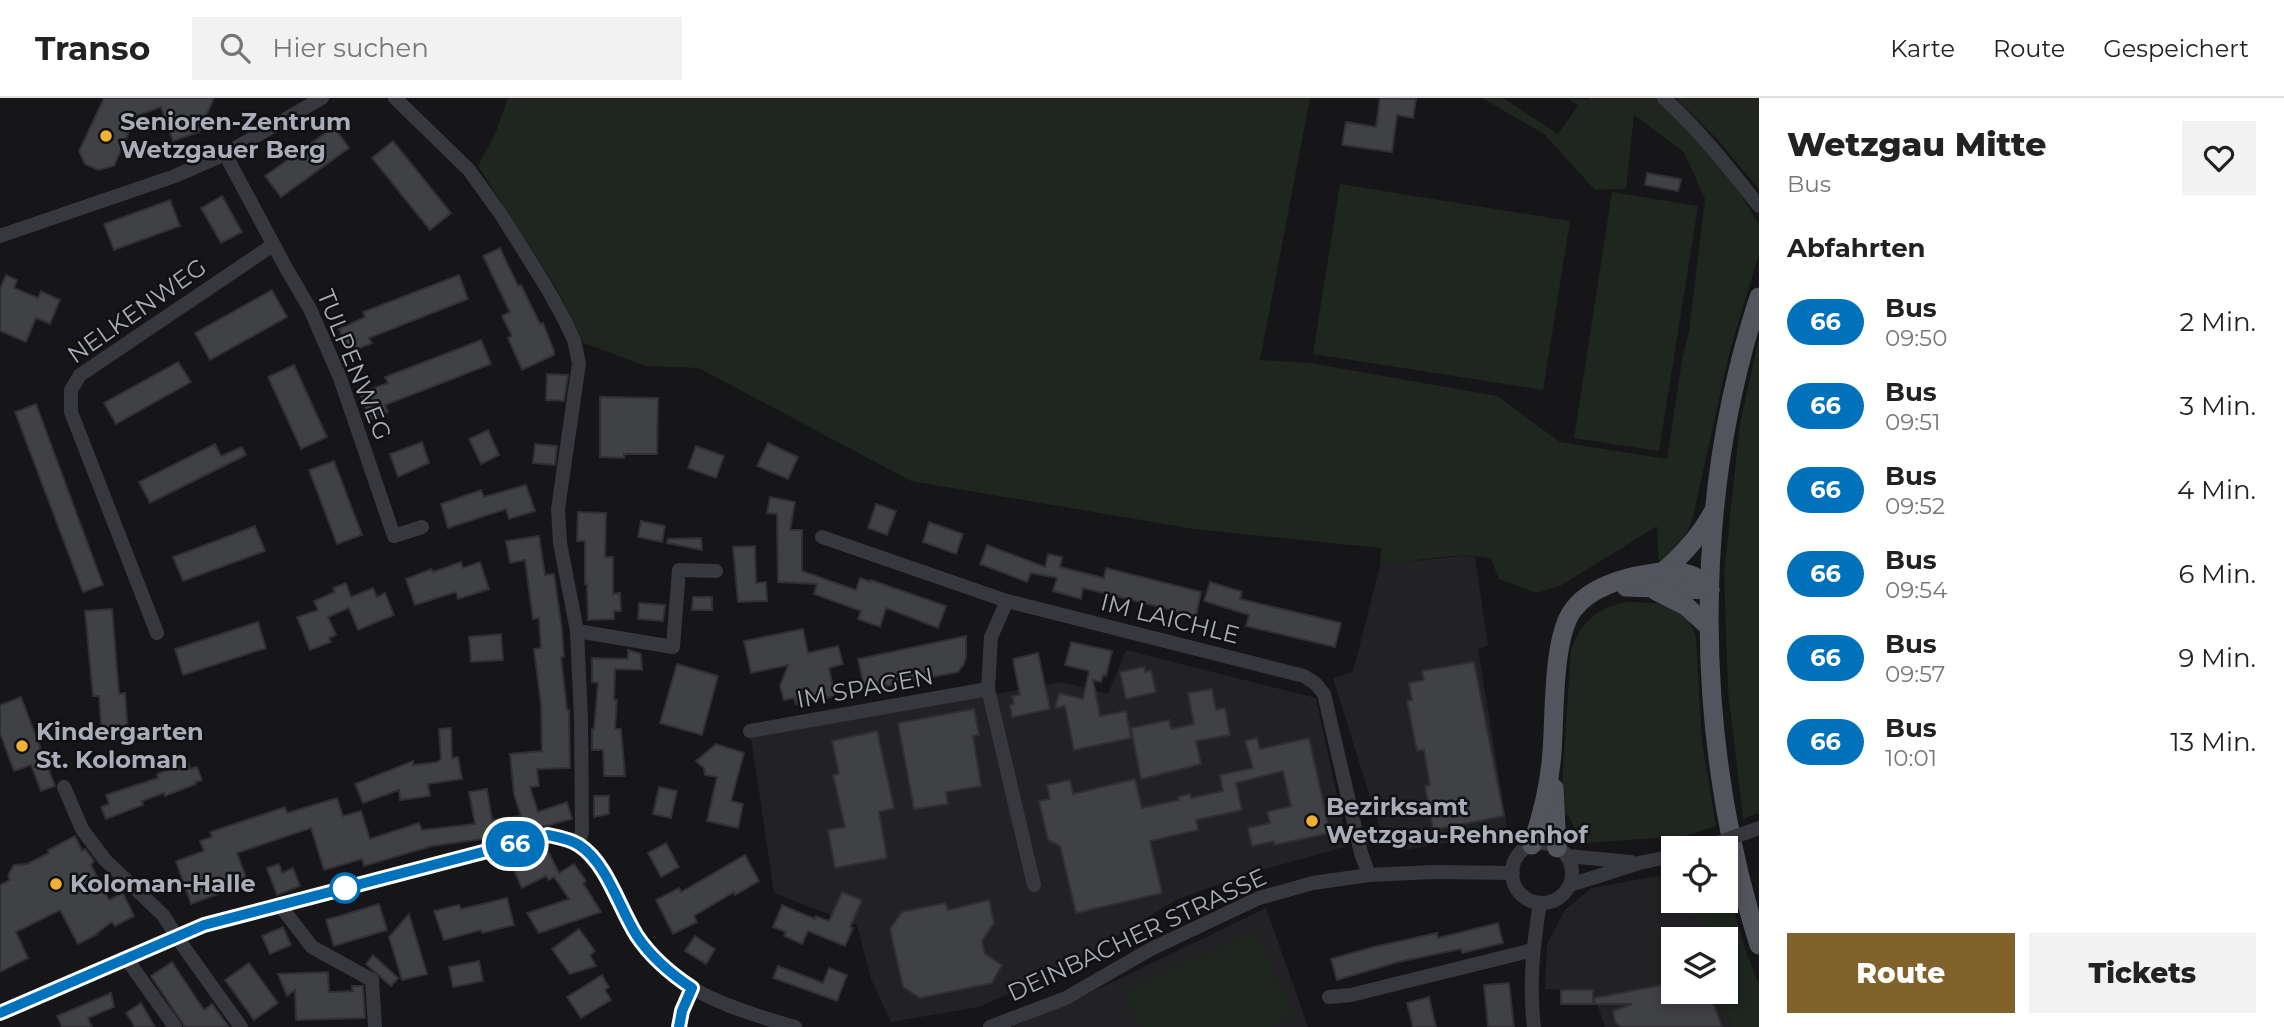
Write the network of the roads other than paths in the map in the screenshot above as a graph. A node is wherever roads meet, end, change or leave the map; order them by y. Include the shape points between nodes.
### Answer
1 (322, 98) edge
2 (395, 98) edge
3 (1664, 98) edge
4 (225, 154) junction
5 (1758, 205) edge
6 (0, 236) edge
7 (273, 245) junction
8 (1759, 297) edge
9 (1716, 508) junction
10 (422, 527) dead end
11 (822, 537) dead end
12 (716, 571) dead end
13 (1664, 571) junction
14 (1641, 586) junction
15 (1604, 588) junction
16 (1710, 590) junction
17 (1007, 601) junction
18 (1709, 627) junction
19 (577, 631) junction
20 (157, 633) dead end
21 (988, 689) junction
22 (750, 731) dead end
23 (1552, 755) junction
24 (64, 787) dead end
25 (1759, 828) edge
26 (1737, 836) edge
27 (578, 844) junction
28 (1532, 845) junction
29 (1562, 852) junction
30 (1661, 858) edge
31 (1639, 863) junction
32 (1513, 873) junction
33 (1369, 875) junction
34 (1034, 885) dead end
35 (1570, 885) junction
36 (1540, 903) junction
37 (279, 904) junction
38 (177, 935) junction
39 (1759, 946) edge
40 (1533, 950) junction
41 (126, 958) junction
42 (692, 988) junction
43 (1329, 998) dead end
44 (0, 1013) edge
45 (175, 1027) edge
46 (241, 1027) edge
47 (375, 1027) edge
48 (680, 1027) edge
49 (795, 1027) edge
50 (990, 1027) edge
51 (1534, 1027) edge

1 - 4 street
2 - 19 street via 471,173 547,288 574,340 579,363 558,509
3 - 5 street via 1692,123
4 - 6 street via 175,176
4 - 7 street, TULPENWEG
7 - 10 street, TULPENWEG via 310,309 340,378 394,537
7 - 20 street, NELKENWEG via 80,375 71,390 71,412
8 - 9 main road via 1730,409
9 - 13 main road via 1703,532
9 - 16 main road
11 - 17 street, IM LAICHLE
12 - 19 street via 679,570 673,647
13 - 15 main road
13 - 16 main road via 1691,574
14 - 15 main road
14 - 16 main road
14 - 18 main road via 1672,597
15 - 23 main road via 1573,609 1564,631
16 - 18 main road
17 - 21 street via 991,637
17 - 33 street, IM LAICHLE via 1304,676 1315,684 1324,694
18 - 39 main road via 1722,800
19 - 27 street via 582,757
21 - 22 street, IM SPAGEN
21 - 34 street
23 - 28 main road
23 - 29 main road
24 - 38 street via 82,829 105,860 163,915
25 - 26 street, bridge
27 - 37 street via 548,835
27 - 42 street via 599,865 637,936 671,974
28 - 29 street via 1549,844
28 - 32 street via 1519,855
29 - 31 street
29 - 35 street via 1571,865
30 - 31 street
31 - 35 street
32 - 33 street, DEINBACHER STRASSE
32 - 36 street via 1518,890
33 - 50 street, DEINBACHER STRASSE via 1313,883 1259,898 1151,949 1066,998
35 - 36 street via 1558,899
36 - 40 street
37 - 38 street
37 - 47 street via 312,947 372,980
38 - 41 street
38 - 46 street
40 - 43 street
40 - 51 street
41 - 44 street
41 - 45 street
42 - 48 street
42 - 49 street

